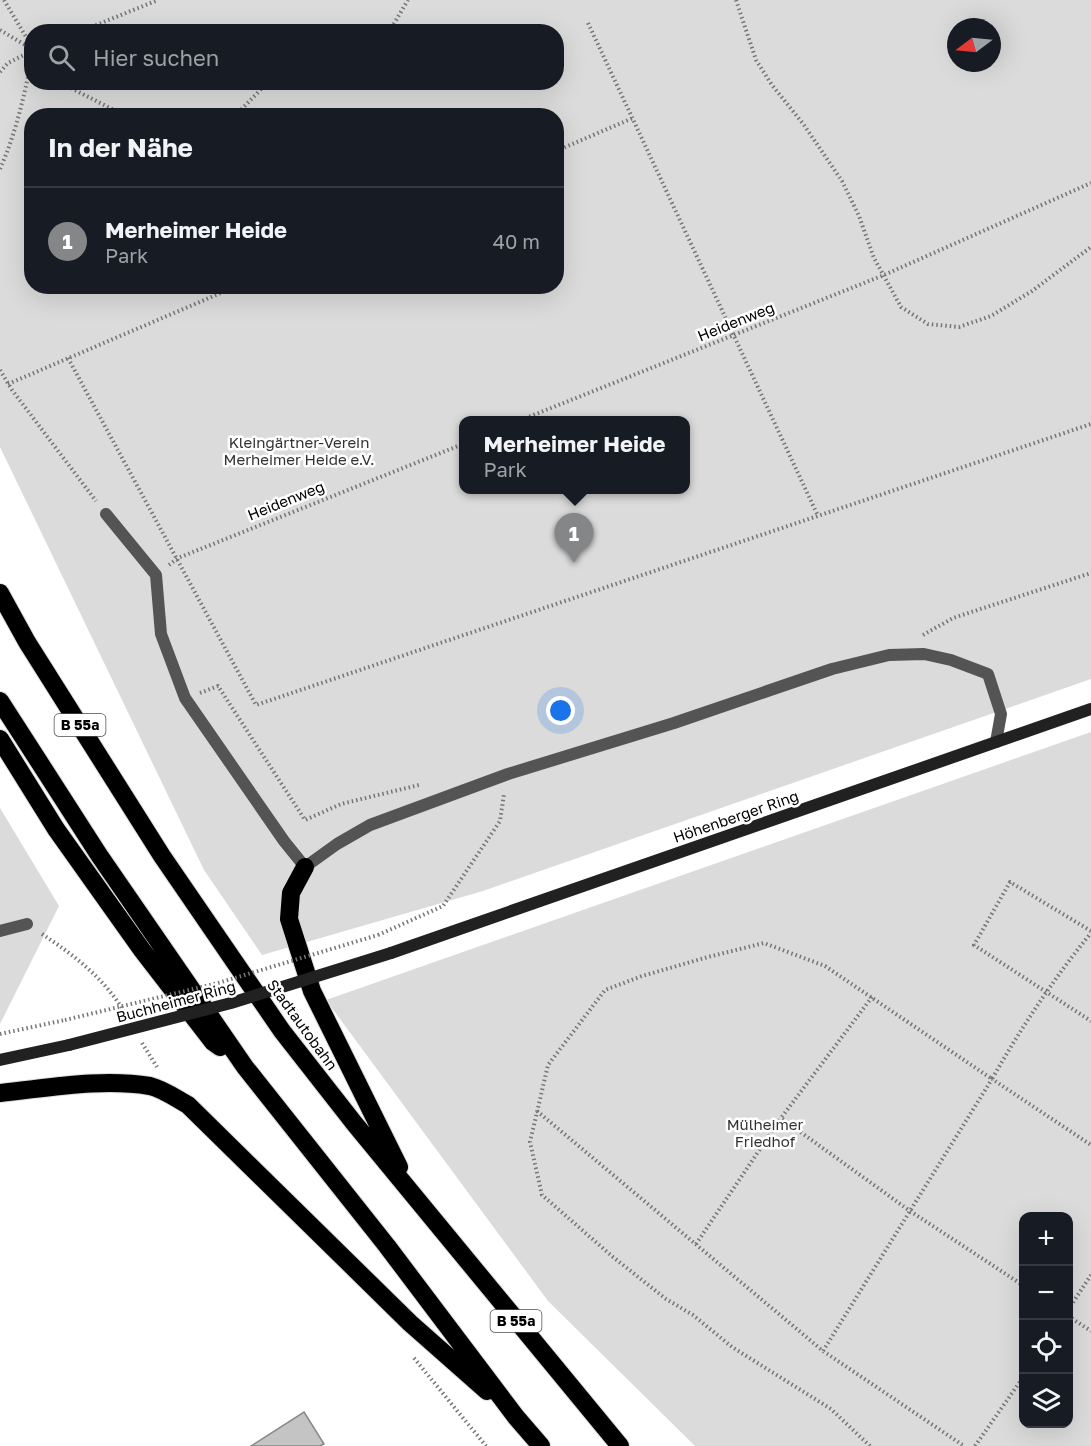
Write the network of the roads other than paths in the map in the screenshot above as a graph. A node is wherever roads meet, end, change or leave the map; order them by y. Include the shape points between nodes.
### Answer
1 (106, 514) road end
2 (0, 593) edge
3 (0, 701) edge
4 (1091, 709) edge
5 (0, 739) edge
6 (996, 742) junction
7 (305, 867) junction
8 (27, 924) road end
9 (0, 931) edge
10 (391, 953) joint
11 (0, 1060) edge
12 (245, 1067) junction
13 (0, 1093) edge
14 (414, 1195) junction
15 (516, 1417) junction
16 (541, 1446) edge
17 (620, 1446) edge

1 - 7 street via 156,575 160,634 185,698
2 - 14 highway, Stadtautobahn / B 55a via 168,866 282,1030
3 - 12 highway via 99,855
4 - 6 street, Höhenberger Ring
5 - 12 highway via 142,950 213,1042
6 - 7 street via 1001,714 988,674 924,654 889,655 832,669 508,774 370,825
6 - 10 street, Höhenberger Ring
7 - 14 highway via 291,893 288,919 312,991
8 - 9 street
10 - 11 street, Buchheimer Ring, bridge via 231,1003
12 - 15 highway
13 - 15 highway via 83,1084 152,1086 188,1105 410,1323
14 - 17 highway, Stadtautobahn / B 55a
15 - 16 highway

